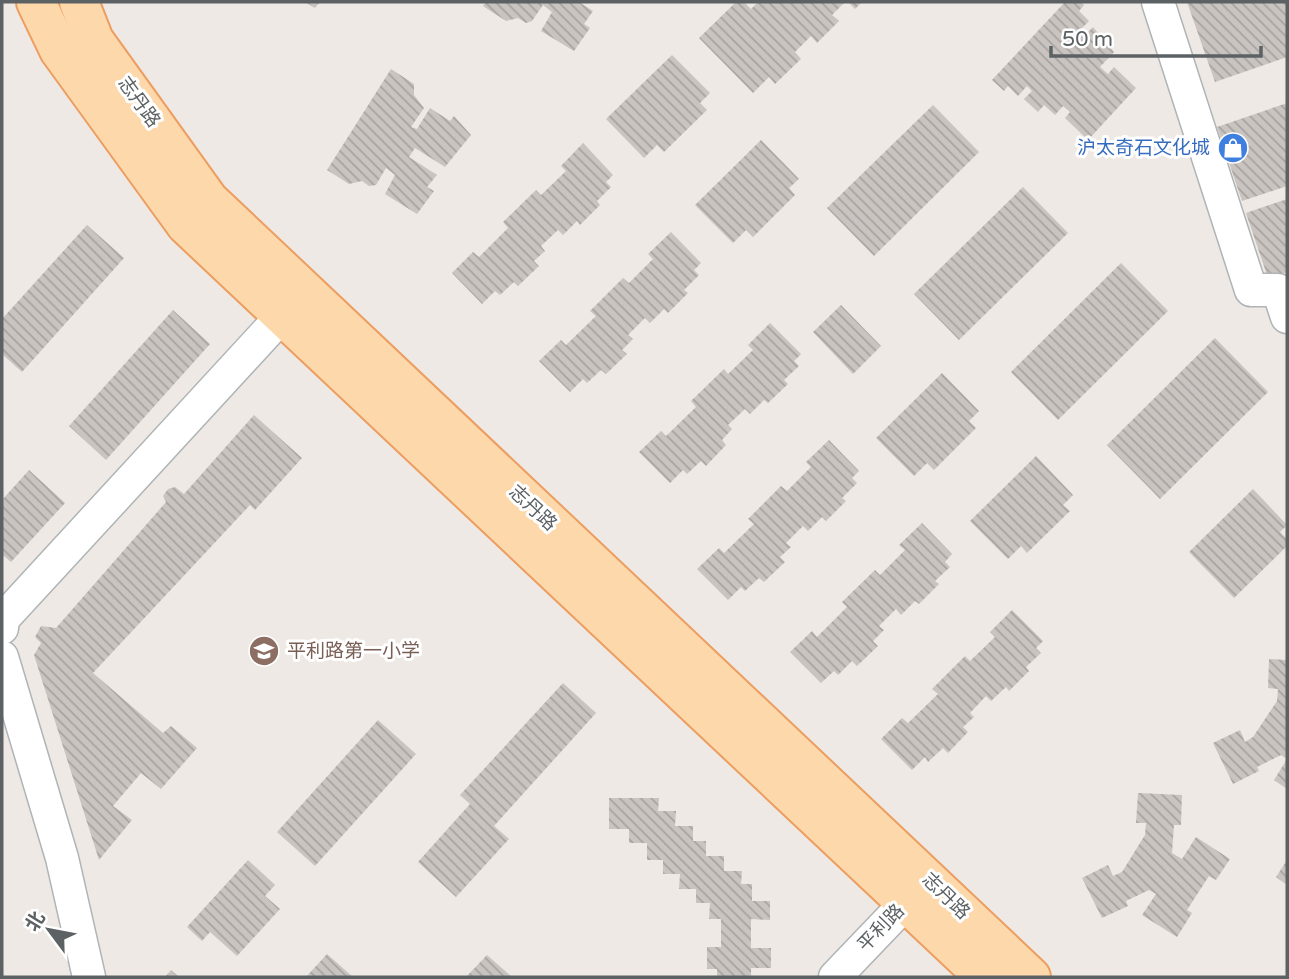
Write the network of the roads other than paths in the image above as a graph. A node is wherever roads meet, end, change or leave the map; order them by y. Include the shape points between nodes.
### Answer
1 (36, 2) edge
2 (79, 2) edge
3 (1158, 2) edge
4 (282, 316) junction
5 (1287, 317) edge
6 (2, 628) edge
7 (2, 657) edge
8 (917, 891) junction
9 (89, 977) edge
10 (835, 977) edge
11 (985, 977) edge
12 (1031, 977) edge

1 - 4 main road, 志丹路 via 59,50 186,225
2 - 8 main road, 志丹路 via 94,40 209,200
3 - 5 street via 1251,290 1278,290
4 - 6 street via 3,619
4 - 8 main road, 志丹路
7 - 9 street via 62,859
8 - 10 street, 平利路
8 - 11 main road, 志丹路
8 - 12 main road, 志丹路

